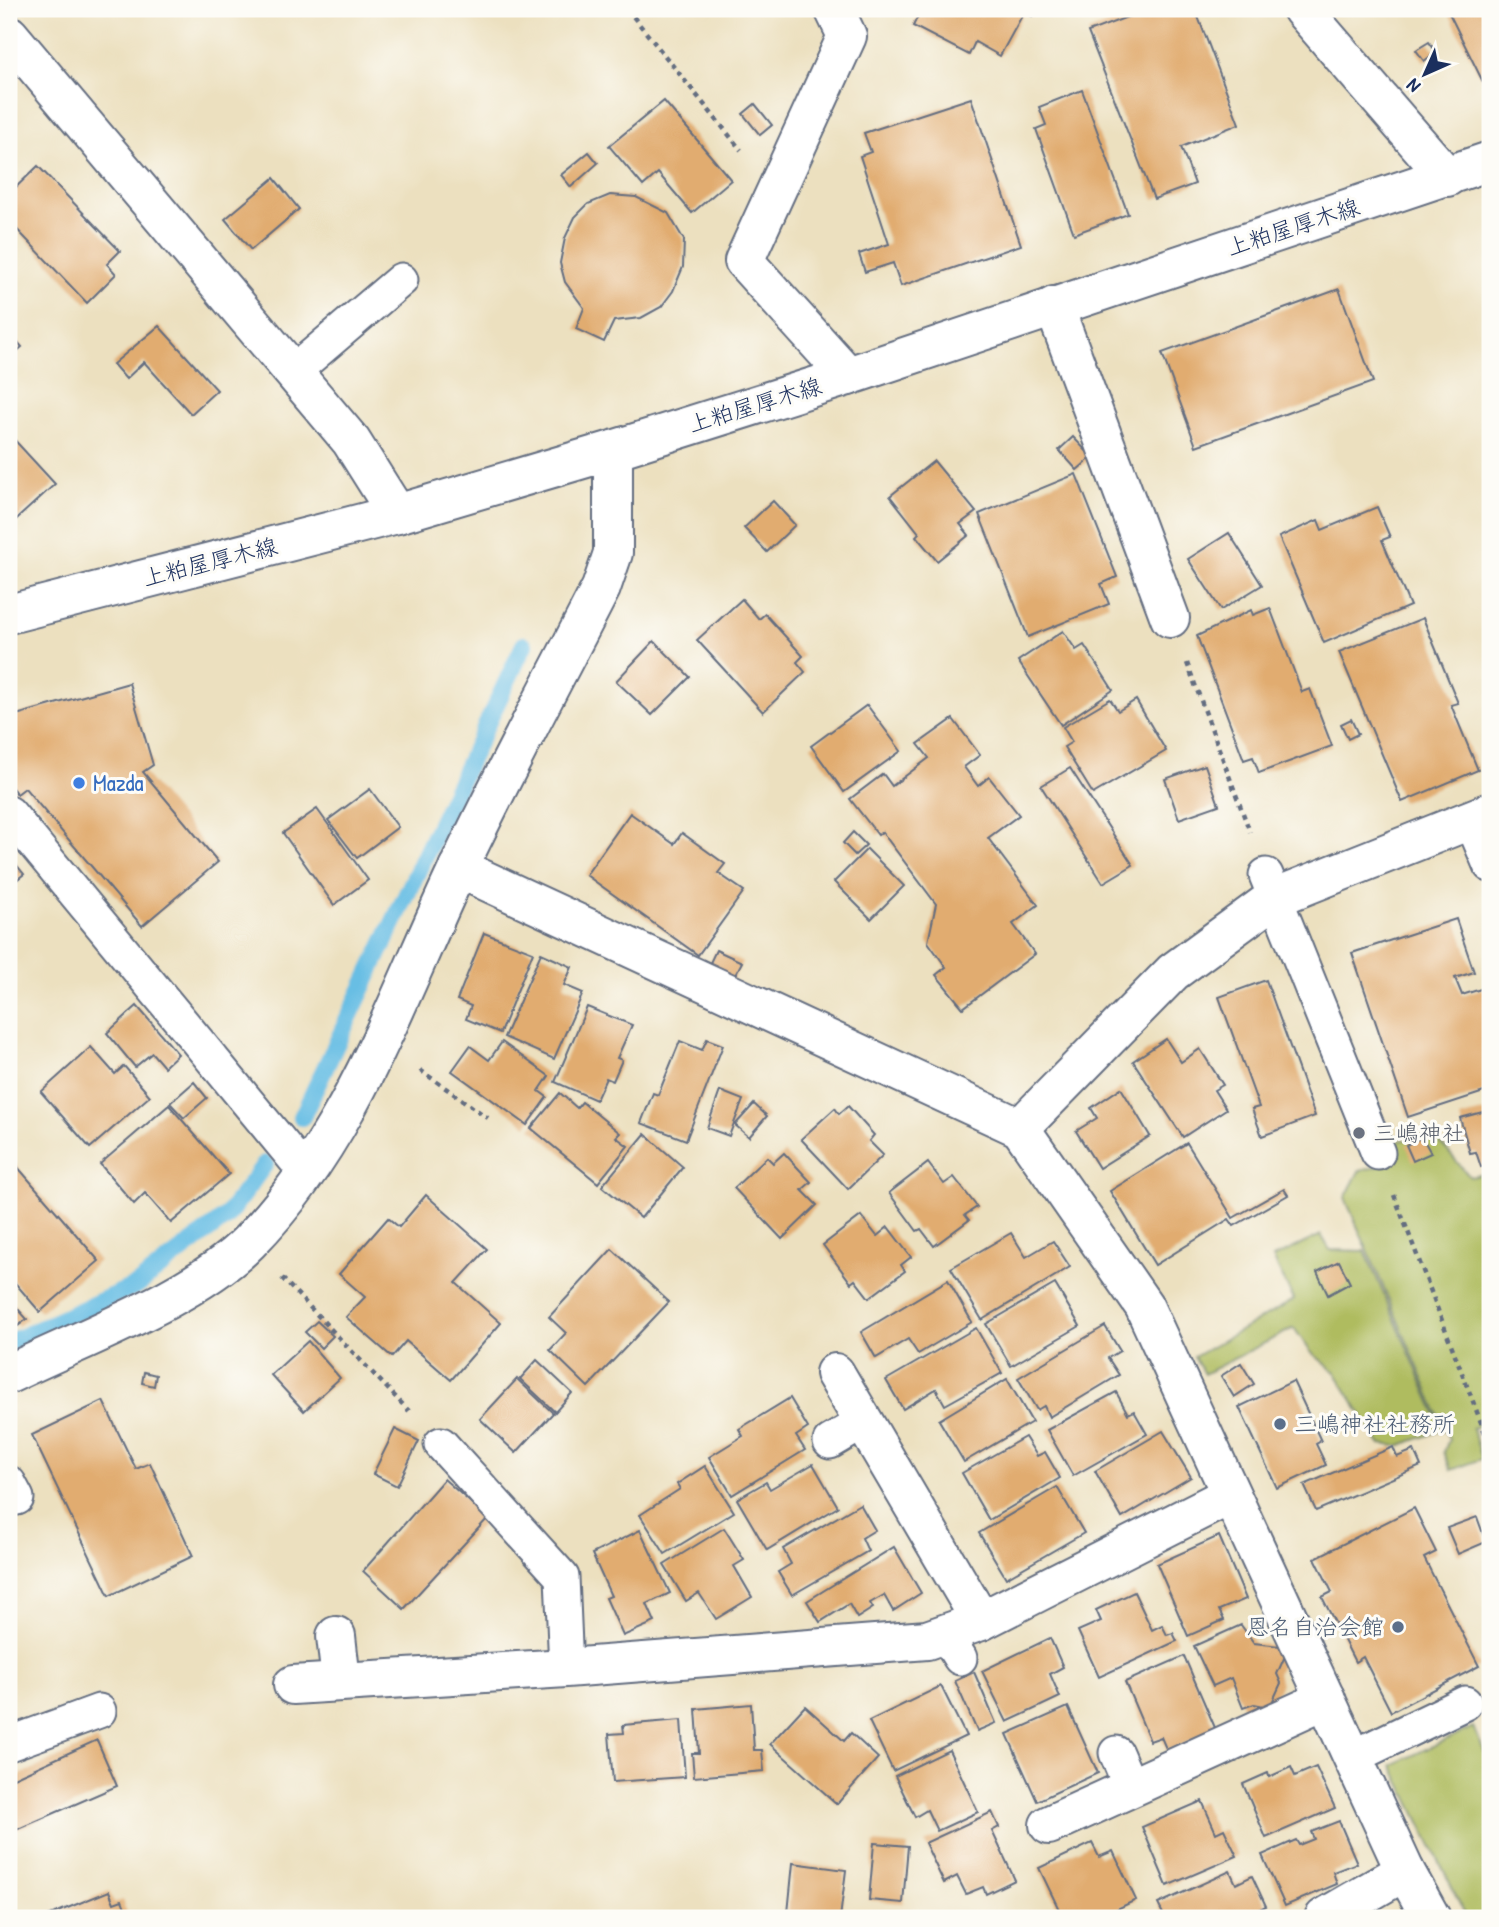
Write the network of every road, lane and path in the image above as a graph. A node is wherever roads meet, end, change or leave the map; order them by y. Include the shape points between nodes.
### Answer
1 (627, 9) edge
2 (834, 9) edge
3 (1302, 9) edge
4 (9, 35) edge
5 (1490, 160) edge
6 (1447, 177) junction
7 (775, 193) junction
8 (401, 279) dead end
9 (1054, 306) junction
10 (293, 372) junction
11 (848, 376) junction
12 (613, 450) junction
13 (397, 514) junction
14 (9, 614) edge
15 (1170, 618) joint
16 (9, 813) edge
17 (1480, 816) edge
18 (1490, 865) edge
19 (458, 868) junction
20 (1270, 887) junction
21 (378, 1042) junction
22 (488, 1118) dead end
23 (1020, 1128) junction
24 (1378, 1153) joint
25 (307, 1174) junction
26 (248, 1244) junction
27 (835, 1373) dead end
28 (9, 1374) edge
29 (864, 1422) junction
30 (830, 1441) dead end
31 (441, 1444) joint
32 (1490, 1446) edge
33 (1230, 1495) junction
34 (981, 1621) junction
35 (336, 1636) dead end
36 (566, 1668) junction
37 (341, 1681) junction
38 (293, 1685) dead end
39 (1326, 1699) junction
40 (1465, 1703) dead end
41 (99, 1711) dead end
42 (9, 1744) edge
43 (1116, 1753) dead end
44 (1353, 1757) junction
45 (1131, 1788) junction
46 (1049, 1825) dead end
47 (1405, 1871) junction
48 (1324, 1918) edge
49 (1431, 1918) edge

1 - 7 path
2 - 7 street via 847,36
3 - 6 street
4 - 10 street
5 - 6 street, 上粕屋厚木線
6 - 9 street, 上粕屋厚木線
7 - 11 street via 744,261
8 - 10 lane
9 - 11 street, 上粕屋厚木線
9 - 15 street
10 - 13 street via 351,441
11 - 12 street, 上粕屋厚木線
12 - 13 street, 上粕屋厚木線
12 - 19 street via 613,553 601,588
13 - 14 street, 上粕屋厚木線
15 - 20 path
16 - 25 lane
17 - 18 lane
17 - 20 street
19 - 21 street
19 - 23 street
20 - 23 street via 1173,972
20 - 24 lane
21 - 22 path
21 - 25 street via 342,1120
23 - 33 street via 1144,1306
24 - 32 path
25 - 26 street
26 - 28 street via 164,1301
26 - 31 path
27 - 29 street
29 - 30 lane
29 - 34 street
31 - 36 lane via 562,1577
33 - 34 street
33 - 39 street
34 - 36 street via 952,1646 927,1640
35 - 37 street
36 - 37 street
37 - 38 street
39 - 44 street
39 - 45 street
40 - 44 lane
41 - 42 lane
43 - 45 lane
44 - 47 street
45 - 46 street
47 - 48 street
47 - 49 street

